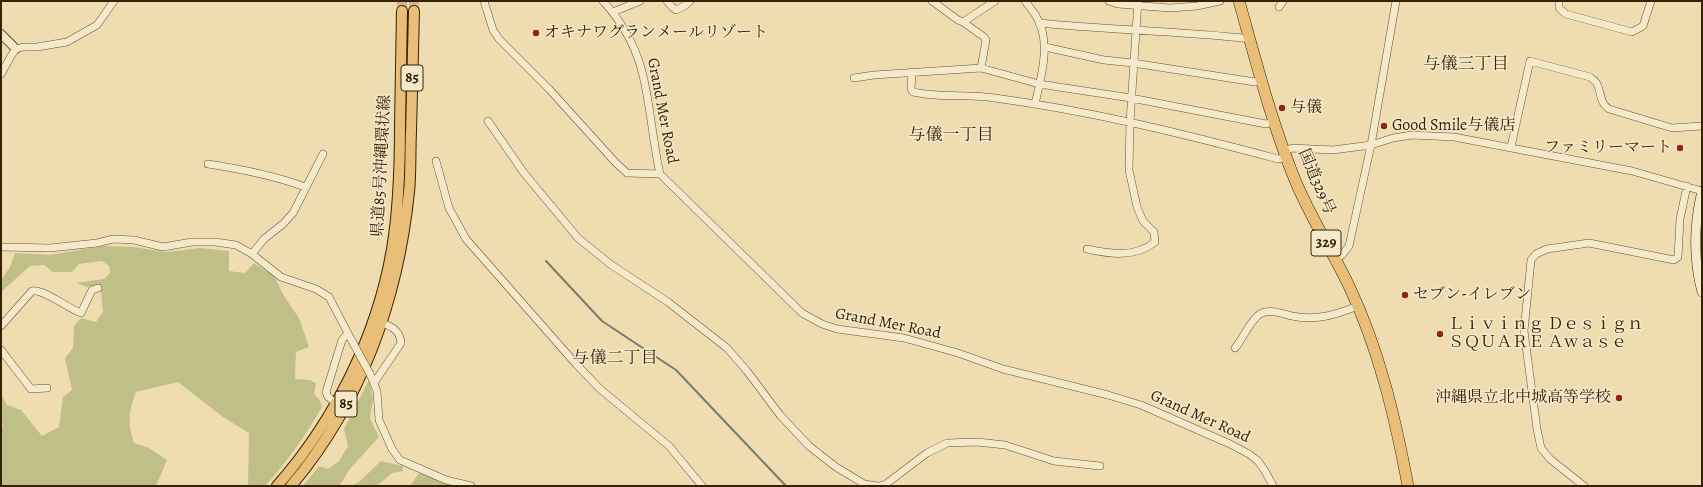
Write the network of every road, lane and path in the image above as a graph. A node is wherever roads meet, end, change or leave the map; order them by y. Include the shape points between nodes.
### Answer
1 (114, 1) edge
2 (484, 1) edge
3 (603, 1) edge
4 (640, 1) edge
5 (667, 1) edge
6 (690, 1) edge
7 (932, 1) edge
8 (995, 1) edge
9 (1025, 1) edge
10 (1109, 1) edge
11 (1220, 1) edge
12 (1239, 1) edge
13 (1396, 1) edge
14 (1559, 1) edge
15 (1651, 1) edge
16 (1137, 3) edge
17 (414, 10) tunnel mouth
18 (402, 11) tunnel mouth
19 (613, 12) junction
20 (963, 22) junction
21 (1039, 23) junction
22 (1136, 30) junction
23 (1, 34) edge
24 (1250, 39) junction
25 (1045, 47) junction
26 (16, 49) junction
27 (1133, 63) junction
28 (981, 68) junction
29 (912, 72) junction
30 (1, 74) edge
31 (854, 78) dead end
32 (1263, 80) junction
33 (1039, 84) junction
34 (1131, 98) junction
35 (1035, 104) junction
36 (488, 121) dead end
37 (1275, 121) junction
38 (1130, 122) junction
39 (1702, 126) edge
40 (1371, 145) junction
41 (1511, 147) junction
42 (323, 154) dead end
43 (1285, 154) junction
44 (436, 161) dead end
45 (208, 164) dead end
46 (660, 174) junction
47 (1687, 186) junction
48 (305, 187) junction
49 (1702, 191) edge
50 (1, 247) edge
51 (1087, 249) dead end
52 (252, 254) junction
53 (1335, 260) junction
54 (98, 288) dead end
55 (1702, 292) edge
56 (1358, 306) junction
57 (383, 319) junction
58 (1, 326) edge
59 (347, 334) junction
60 (1236, 348) dead end
61 (1, 350) edge
62 (374, 383) junction
63 (47, 388) dead end
64 (336, 403) junction
65 (1100, 466) dead end
66 (291, 485) edge
67 (277, 486) edge
68 (471, 486) edge
69 (702, 486) edge
70 (876, 486) edge
71 (1273, 486) edge
72 (1408, 486) edge
73 (1584, 486) edge

1 - 26 street via 97,25 67,42
2 - 46 street via 498,39 550,89 616,164 627,173
3 - 19 street, Grand Mer Road
4 - 19 street
5 - 6 street via 676,10
7 - 20 street
8 - 20 street
9 - 21 street
10 - 16 street via 1118,4
11 - 16 street via 1170,8
12 - 24 highway, 国道329号 / 329
13 - 40 street
14 - 15 street via 1560,8 1566,14 1632,32 1643,26
16 - 22 street
17 - 57 main road, 県道85号沖縄環状線 / 85 via 409,191 396,276
18 - 64 main road, 県道85号沖縄環状線 / 85 via 400,146 392,250 378,305 363,346
19 - 46 street, Grand Mer Road via 635,49 644,79
20 - 28 street via 986,40
21 - 22 street
21 - 25 street
22 - 24 street
22 - 27 street
23 - 26 street
24 - 32 highway, 国道329号 / 329
25 - 27 street via 1104,60
25 - 33 street
26 - 30 street
27 - 32 street via 1255,82
27 - 34 street
28 - 29 street
28 - 33 street
29 - 31 street
29 - 35 street via 913,92 928,95 994,97
32 - 37 highway, 国道329号 / 329
33 - 34 street
33 - 35 street
34 - 37 street via 1266,124
34 - 38 street
35 - 38 street
36 - 70 street via 524,173 578,238 727,348 780,415 809,446 864,484
37 - 43 highway, 国道329号 / 329
38 - 43 street via 1278,159
38 - 51 street via 1129,170 1135,200 1143,221 1154,232 1155,242 1133,253 1105,253
39 - 41 street via 1672,128 1609,109 1601,100 1597,83 1590,77 1530,61
40 - 41 street via 1412,135 1454,137
40 - 43 street via 1333,150 1292,148
40 - 53 street via 1349,246
41 - 47 street via 1632,171
42 - 48 street
43 - 53 highway, 国道329号 / 329 via 1301,195
44 - 69 street via 449,208 466,239 576,364 600,389 669,446
45 - 48 street via 250,171
46 - 71 street, Grand Mer Road via 785,298 802,313 822,324 837,330 904,338 1003,369 1141,405 1249,454 1258,461
47 - 49 street
47 - 73 street via 1680,219 1678,257 1674,260 1589,243 1547,249 1536,254 1531,260 1524,331 1536,429 1541,448 1550,459
48 - 52 street via 293,213 264,239
49 - 55 main road via 1696,218 1696,261
50 - 52 street via 50,248 97,244 113,239 134,240 163,247 192,242 215,242 236,245
52 - 59 street via 281,277 316,289 329,297
53 - 56 highway, 国道329号 / 329
54 - 58 street via 92,290 81,313 41,292 32,291
56 - 60 street via 1341,313 1310,319 1266,310 1250,323
56 - 72 highway, 国道329号 / 329 via 1383,376
57 - 62 street via 399,333 401,344
57 - 66 main road, 県道85号沖縄環状線 / 85 via 359,379 345,406 323,443
59 - 62 street, bridge
59 - 64 street via 342,340 326,392
61 - 63 street via 31,389
62 - 68 street via 379,420 400,460 446,480
64 - 67 main road, 県道85号沖縄環状線 / 85 via 303,454
65 - 70 street via 1054,461 1005,445 977,442 947,443 927,453 886,484

